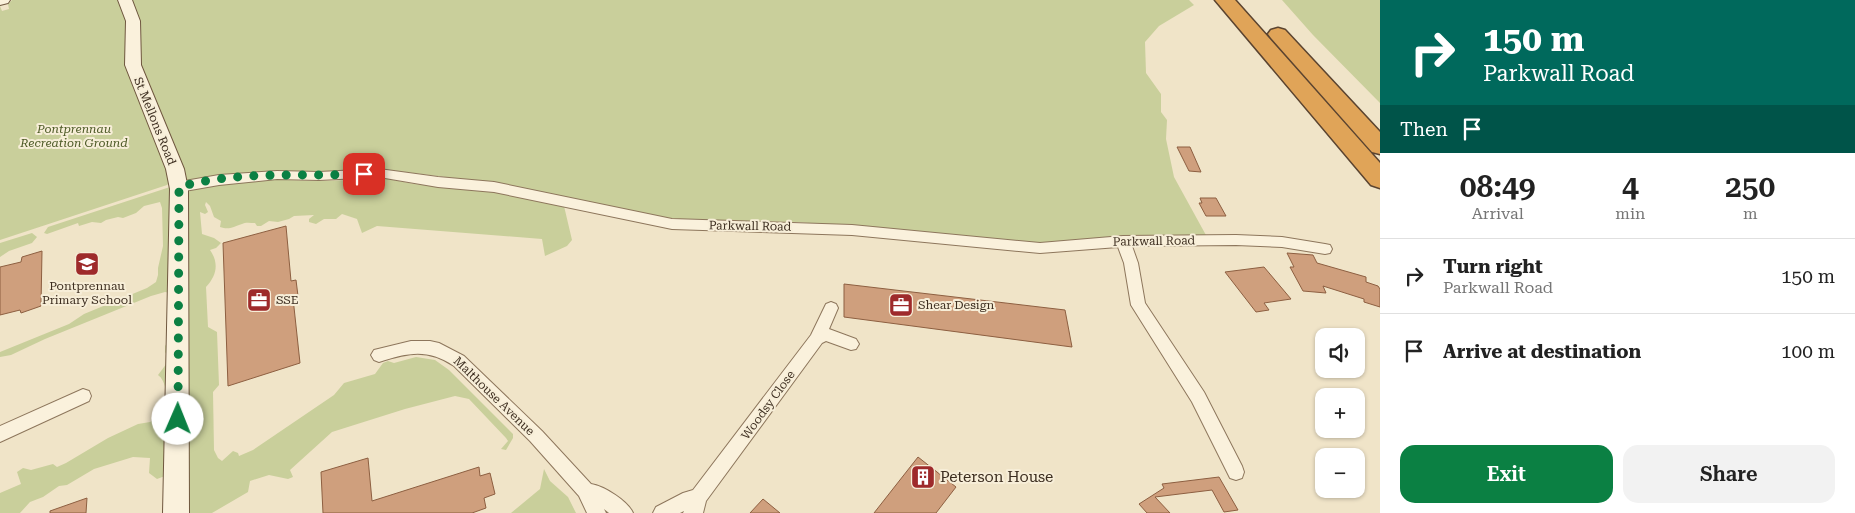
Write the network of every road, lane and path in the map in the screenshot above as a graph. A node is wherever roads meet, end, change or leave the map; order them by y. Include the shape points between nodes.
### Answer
1 (125, 0) edge
2 (1225, 0) edge
3 (1247, 0) edge
4 (1380, 146) edge
5 (1380, 179) edge
6 (179, 187) junction
7 (1123, 241) junction
8 (1326, 249) dead end
9 (831, 308) dead end
10 (817, 338) junction
11 (851, 344) dead end
12 (380, 355) dead end
13 (83, 396) dead end
14 (0, 434) edge
15 (1236, 472) dead end
16 (587, 492) junction
17 (695, 506) edge
18 (176, 513) edge
19 (597, 513) edge
20 (624, 513) edge
21 (662, 513) edge

1 - 6 main road, St Mellons Road via 133,21 133,65 175,168
2 - 5 highway
3 - 4 highway
6 - 7 street, Parkwall Road via 277,174 379,173 494,187 672,224 852,230 1040,248
6 - 18 main road, St Mellons Road
7 - 8 street, Parkwall Road via 1236,240 1282,242
7 - 15 street via 1131,263 1138,305 1198,397
9 - 10 street, Woodsy Close
10 - 11 street via 824,334
10 - 17 street, Woodsy Close
12 - 16 street, Malthouse Avenue via 416,346 447,352 536,436
13 - 14 street
16 - 19 street, Malthouse Avenue via 588,500
16 - 20 street, Malthouse Avenue via 596,493
17 - 21 street, Woodsy Close via 689,499

